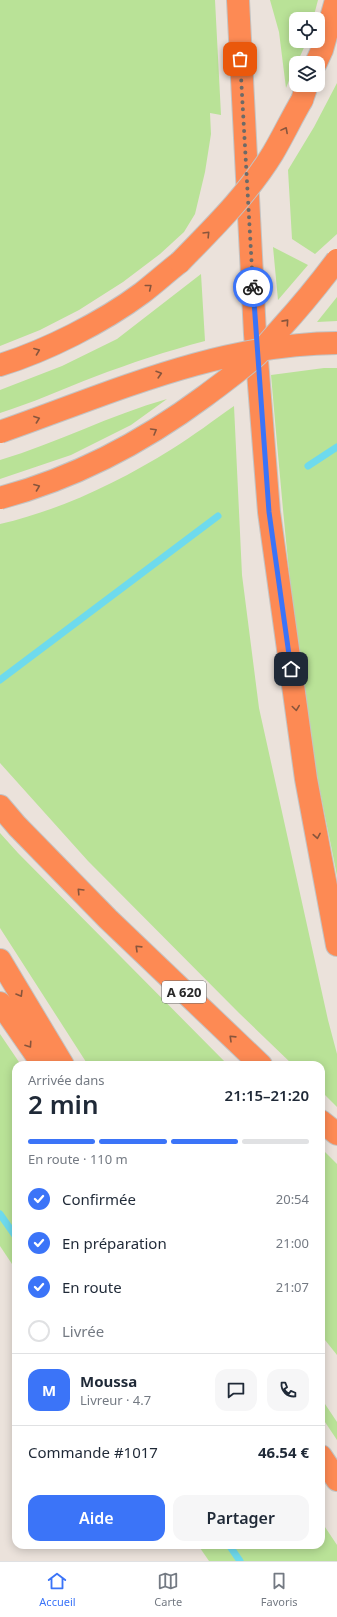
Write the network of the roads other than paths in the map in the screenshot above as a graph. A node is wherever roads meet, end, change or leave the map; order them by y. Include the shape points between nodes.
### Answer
1 (238, 0) edge
2 (336, 0) edge
3 (319, 56) edge
4 (305, 92) edge
5 (337, 260) edge
6 (337, 343) edge
7 (0, 365) edge
8 (0, 432) edge
9 (0, 498) edge
10 (0, 806) edge
11 (337, 945) edge
12 (0, 960) edge
13 (0, 1003) edge
14 (40, 1061) edge
15 (61, 1061) edge
16 (257, 1061) edge
17 (325, 1124) edge
18 (337, 1134) edge
19 (325, 1462) edge
20 (337, 1480) edge

1 -> 11 highway via 255,334 269,512 306,779
2 - 3 highway
7 -> 4 highway, bridge via 51,346 97,321 141,293 180,262 220,221 249,186 272,154
9 -> 5 highway, bridge via 28,491 75,473 158,429 196,403 257,354 312,294
8 -> 6 highway, bridge via 154,375 195,364 246,351 291,345
16 -> 10 highway, A 620 via 108,919
12 -> 15 highway
13 -> 14 highway
17 - 18 highway
19 - 20 highway

